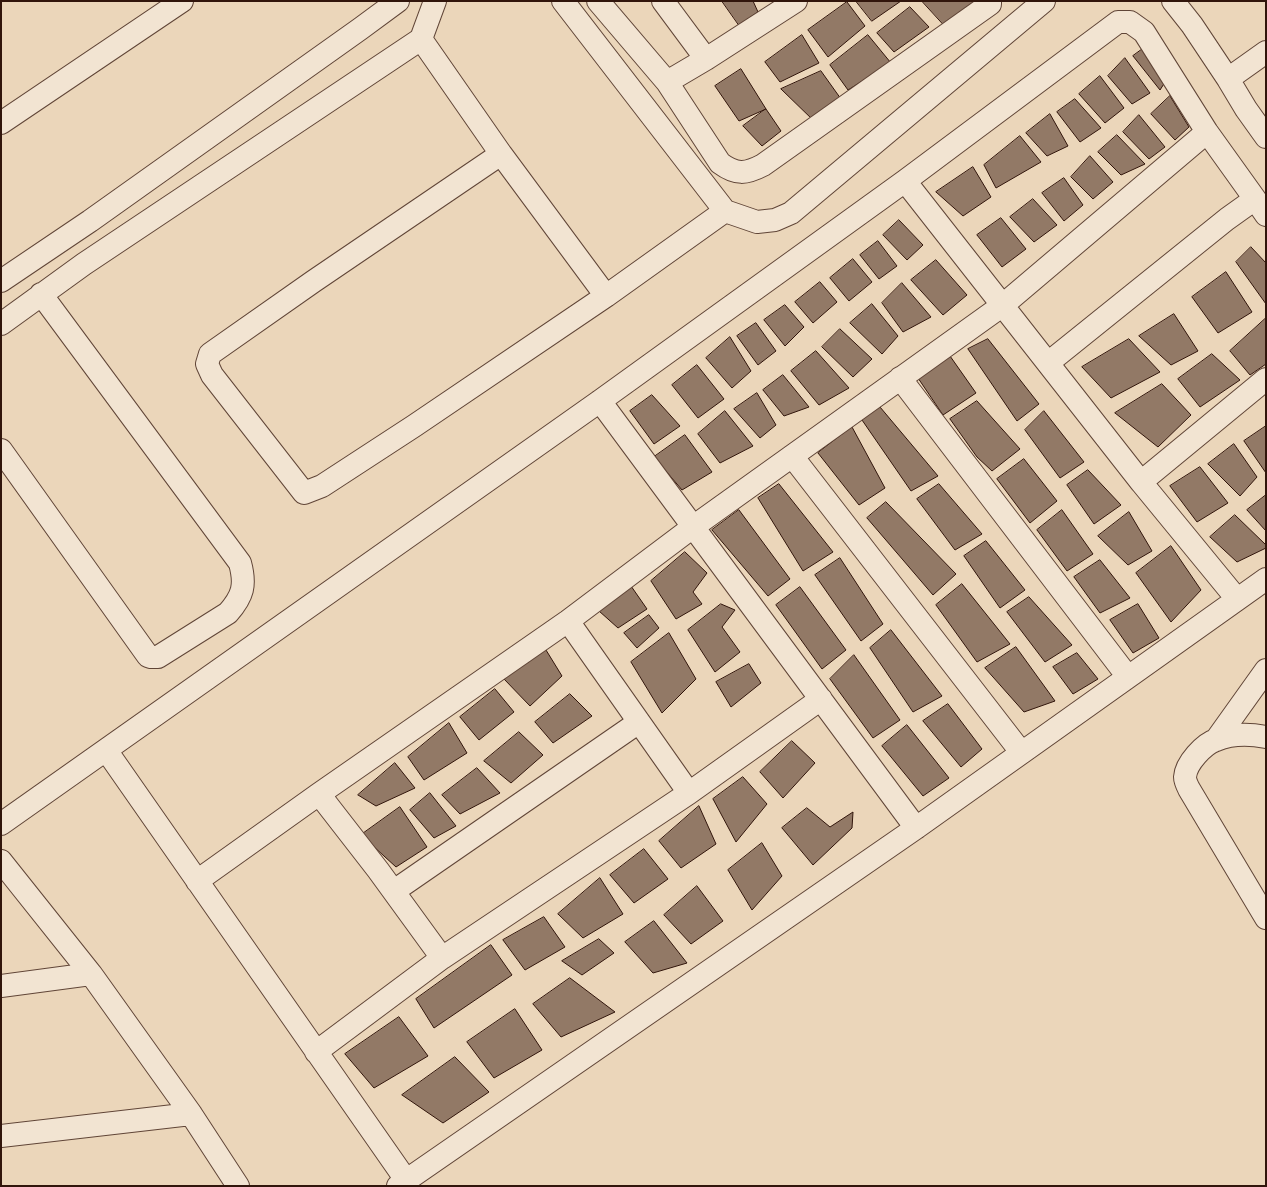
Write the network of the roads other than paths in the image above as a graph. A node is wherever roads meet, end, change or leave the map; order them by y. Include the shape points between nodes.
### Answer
1 (182, 1) edge
2 (398, 1) edge
3 (434, 1) edge
4 (564, 1) edge
5 (598, 1) edge
6 (663, 1) edge
7 (796, 1) edge
8 (990, 1) edge
9 (1044, 1) edge
10 (1173, 1) edge
11 (579, 21) junction
12 (421, 39) junction
13 (1266, 52) edge
14 (706, 60) junction
15 (1228, 79) junction
16 (667, 82) junction
17 (1, 123) edge
18 (1207, 132) junction
19 (1266, 137) edge
20 (502, 154) junction
21 (905, 181) junction
22 (1260, 207) edge
23 (725, 211) junction
24 (1, 281) edge
25 (41, 294) junction
26 (606, 296) junction
27 (1002, 305) junction
28 (1, 324) edge
29 (1048, 363) junction
30 (900, 378) junction
31 (1266, 379) edge
32 (600, 401) junction
33 (1, 450) edge
34 (792, 456) junction
35 (1141, 482) junction
36 (693, 527) junction
37 (1266, 579) edge
38 (1237, 599) junction
39 (568, 621) junction
40 (1266, 670) edge
41 (1128, 677) junction
42 (821, 699) junction
43 (639, 722) junction
44 (1266, 737) edge
45 (1216, 740) junction
46 (106, 750) junction
47 (1021, 752) junction
48 (319, 794) junction
49 (689, 794) junction
50 (1, 824) edge
51 (916, 828) junction
52 (1, 861) edge
53 (197, 881) junction
54 (394, 892) junction
55 (1266, 918) edge
56 (442, 958) junction
57 (91, 974) junction
58 (1, 986) edge
59 (316, 1052) junction
60 (191, 1114) junction
61 (1, 1136) edge
62 (402, 1183) edge
63 (238, 1186) edge

1 - 17 street
2 - 24 street via 90,221
3 - 12 street
4 - 11 street
5 - 11 street
5 - 16 street
6 - 14 street
7 - 14 street
8 - 16 street via 990,4 751,171 739,173 720,163
9 - 23 street via 791,213 775,220 757,222
10 - 15 street
11 - 23 street
12 - 20 street
12 - 25 street
13 - 15 street
14 - 16 street
15 - 19 street
18 - 21 street via 1144,32 1130,22 1118,22
18 - 22 street
18 - 27 street
20 - 26 street
20 - 26 street via 210,354 207,364 212,375 304,492 322,486
21 - 27 street
21 - 32 street
22 - 29 street via 1227,218
23 - 26 street
25 - 28 street
25 - 33 street via 240,563 244,578 237,603 228,613 158,657 148,656
27 - 29 street
27 - 30 street
29 - 35 street
30 - 34 street
30 - 41 street
31 - 35 street
32 - 36 street
32 - 46 street
34 - 36 street
34 - 47 street
35 - 38 street
36 - 39 street
36 - 42 street
37 - 38 street
38 - 41 street
39 - 43 street
39 - 48 street
40 - 45 street
41 - 47 street
42 - 49 street
42 - 51 street
43 - 49 street
43 - 54 street
44 - 45 street via 1234,736
45 - 55 street via 1194,757 1187,768 1186,780
46 - 50 street
46 - 53 street
47 - 51 street
48 - 53 street
48 - 54 street
49 - 56 street
51 - 62 street
52 - 57 street
53 - 59 street
54 - 56 street
56 - 59 street
57 - 58 street
57 - 60 street
59 - 62 street
60 - 61 street
60 - 63 street

